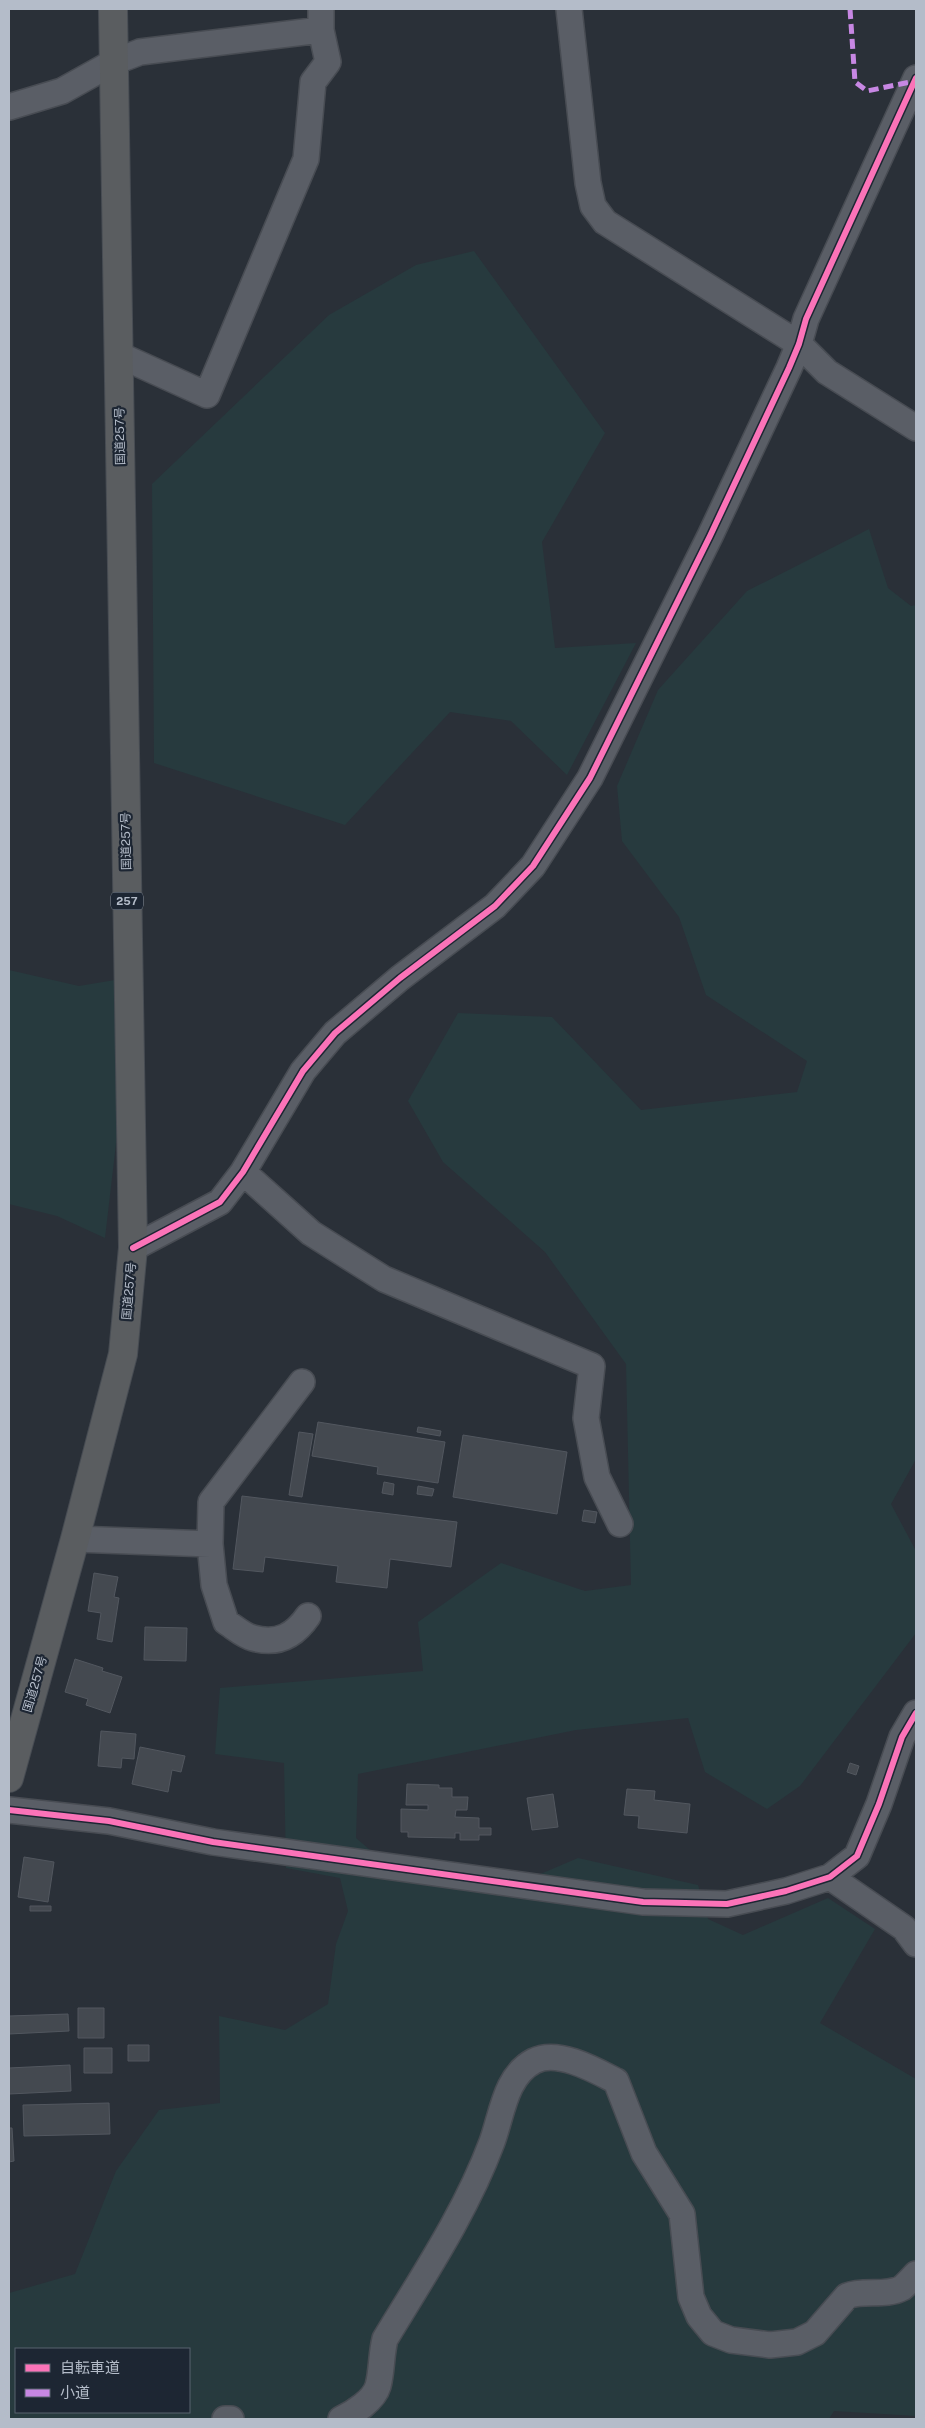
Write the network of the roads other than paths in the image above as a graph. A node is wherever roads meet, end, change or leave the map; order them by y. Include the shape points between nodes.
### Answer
1 (113, 9) edge
2 (569, 9) edge
3 (321, 19) edge
4 (114, 62) junction
5 (916, 78) edge
6 (9, 108) edge
7 (799, 344) junction
8 (119, 355) junction
9 (916, 428) edge
10 (243, 1172) junction
11 (133, 1248) junction
12 (302, 1382) dead end
13 (620, 1524) dead end
14 (76, 1539) junction
15 (210, 1544) junction
16 (308, 1616) dead end
17 (916, 1713) edge
18 (9, 1778) edge
19 (9, 1810) edge
20 (830, 1877) junction
21 (916, 1944) edge
22 (916, 2274) edge
23 (225, 2419) edge
24 (231, 2419) edge
25 (341, 2419) edge

1 - 4 highway, 国道257号 / 257
2 - 7 street via 588,183 594,206 605,222
3 - 4 street via 140,52
3 - 8 street via 328,62 314,82 306,159 208,395
4 - 6 street via 62,91
4 - 8 highway, 国道257号 / 257
5 - 7 street via 806,319
7 - 9 street via 828,372
7 - 10 street via 710,536 590,778 533,866 495,906 400,978 335,1033 303,1070
8 - 11 highway, 国道257号 / 257
10 - 11 street via 220,1202
10 - 13 street via 311,1233 384,1279 592,1366 586,1418 597,1477
11 - 14 highway, 国道257号 / 257 via 123,1354
12 - 15 street via 211,1502
14 - 15 street
14 - 18 highway, 国道257号 / 257
15 - 16 street via 214,1585 226,1622 253,1638 280,1640 299,1629
17 - 20 street via 902,1737 857,1856
19 - 20 street via 109,1821 212,1842 643,1902 727,1904
20 - 21 street via 904,1928
22 - 25 street via 901,2288 847,2296 815,2333 798,2342 770,2345 731,2340 713,2333 699,2316 691,2297 682,2214 644,2153 616,2081 577,2060 536,2060 521,2070 511,2085 491,2144 457,2217 385,2339 380,2355 378,2387 370,2399
23 - 24 street

